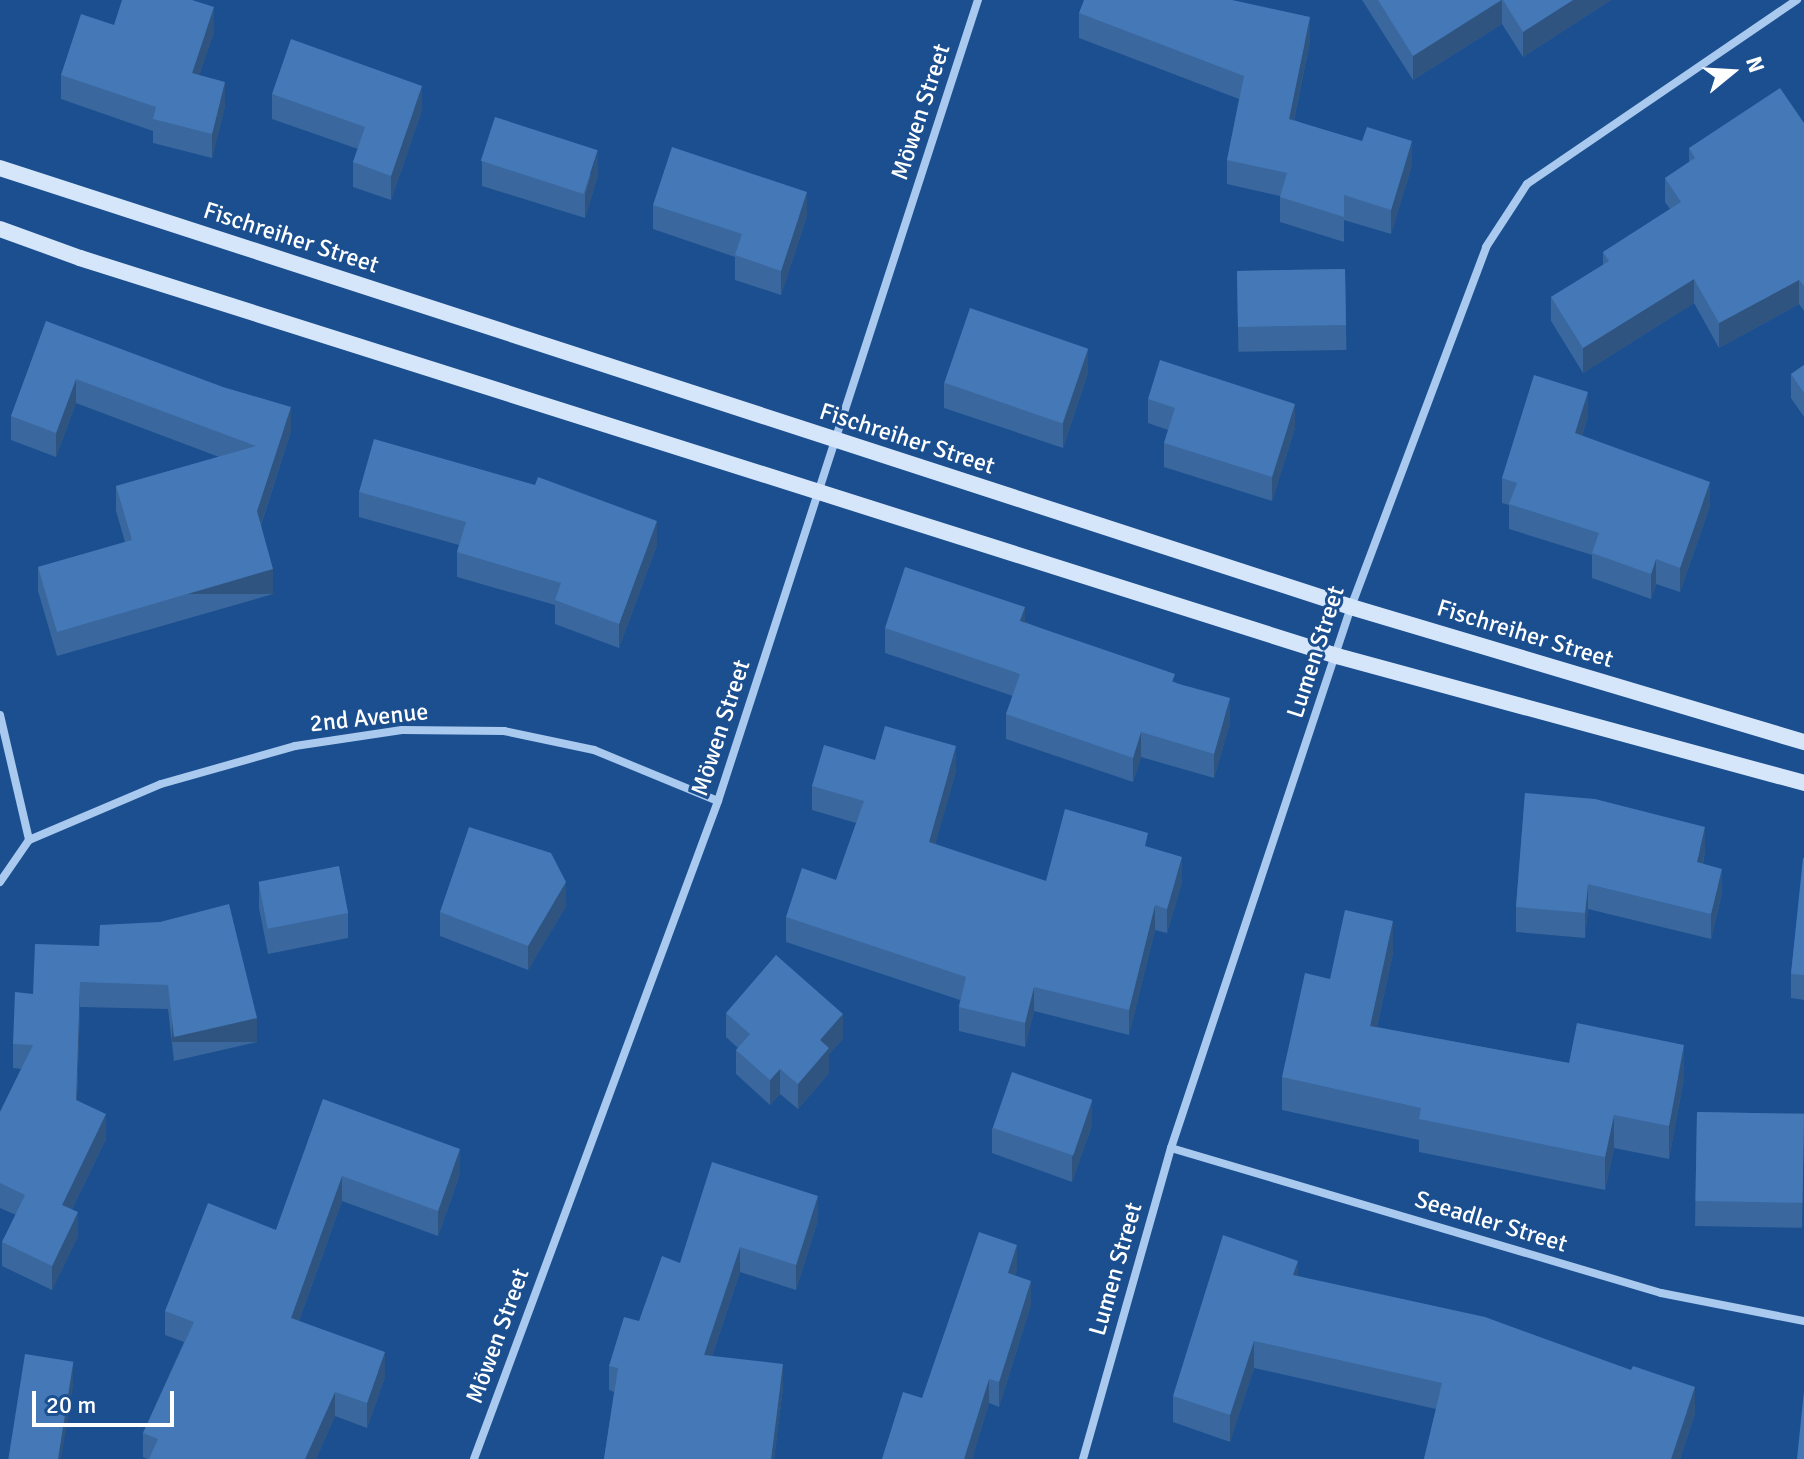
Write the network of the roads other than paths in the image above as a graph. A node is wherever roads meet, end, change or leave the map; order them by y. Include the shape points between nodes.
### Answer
1 (978, 0) edge
2 (1797, 0) edge
3 (0, 168) edge
4 (0, 229) edge
5 (836, 442) junction
6 (819, 493) junction
7 (1351, 607) junction
8 (1337, 656) junction
9 (0, 715) edge
10 (1804, 742) edge
11 (1804, 783) edge
12 (718, 801) junction
13 (29, 840) junction
14 (0, 882) edge
15 (1171, 1148) junction
16 (1804, 1321) edge
17 (474, 1459) edge
18 (1083, 1459) edge

1 - 5 street, Möwen Street
2 - 7 street, Lumen Street via 1527,184 1486,247
3 - 5 street, Fischreiher Street
4 - 6 street
5 - 6 street, Möwen Street
5 - 7 street, Fischreiher Street
6 - 8 street
6 - 12 street, Möwen Street
7 - 8 street, Lumen Street
7 - 10 street, Fischreiher Street
8 - 11 street
8 - 15 street, Lumen Street
9 - 13 street
12 - 13 street, 2nd Avenue via 594,750 504,731 402,730 295,746 175,780
12 - 17 street, Möwen Street
13 - 14 street
15 - 16 street, Seeadler Street via 1661,1293
15 - 18 street, Lumen Street

